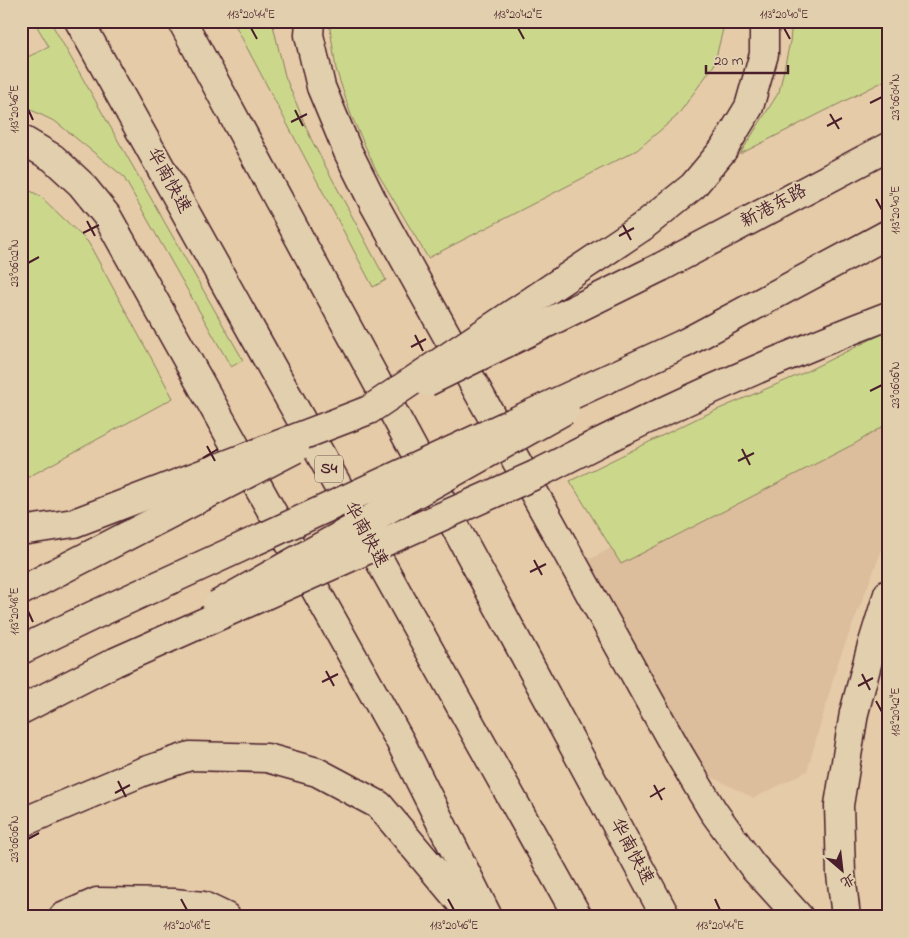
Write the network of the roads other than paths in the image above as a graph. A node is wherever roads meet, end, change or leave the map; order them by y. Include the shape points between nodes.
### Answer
1 (79, 21) edge
2 (182, 21) edge
3 (310, 21) edge
4 (764, 21) edge
5 (21, 139) edge
6 (888, 147) edge
7 (888, 234) edge
8 (888, 316) edge
9 (685, 343) junction
10 (369, 410) junction
11 (21, 532) edge
12 (21, 591) edge
13 (888, 594) edge
14 (21, 650) edge
15 (115, 662) junction
16 (21, 710) edge
17 (21, 823) edge
18 (63, 917) edge
19 (226, 917) edge
20 (472, 917) edge
21 (488, 917) edge
22 (578, 917) edge
23 (666, 917) edge
24 (799, 917) edge
25 (846, 917) edge

1 - 22 main road, 华南快速 / S4
2 - 23 main road, 华南快速
3 - 24 main road via 309,35 321,87 374,204 713,811 752,865
4 - 10 main road, bridge via 764,54 749,107 723,150 693,186 642,227
5 - 21 main road via 60,164 82,184 106,216 400,741
6 - 10 main road, 新港东路, bridge via 661,267
7 - 9 main road
8 - 15 main road, bridge via 712,389 535,475
9 - 14 main road, bridge
9 - 15 main road, bridge
10 - 11 main road, bridge via 74,523
10 - 12 main road, bridge
13 - 25 main road via 854,713 839,806
15 - 16 main road
17 - 20 main road via 142,772 190,756 267,758 317,772 379,805
18 - 19 main road via 97,902 203,906

